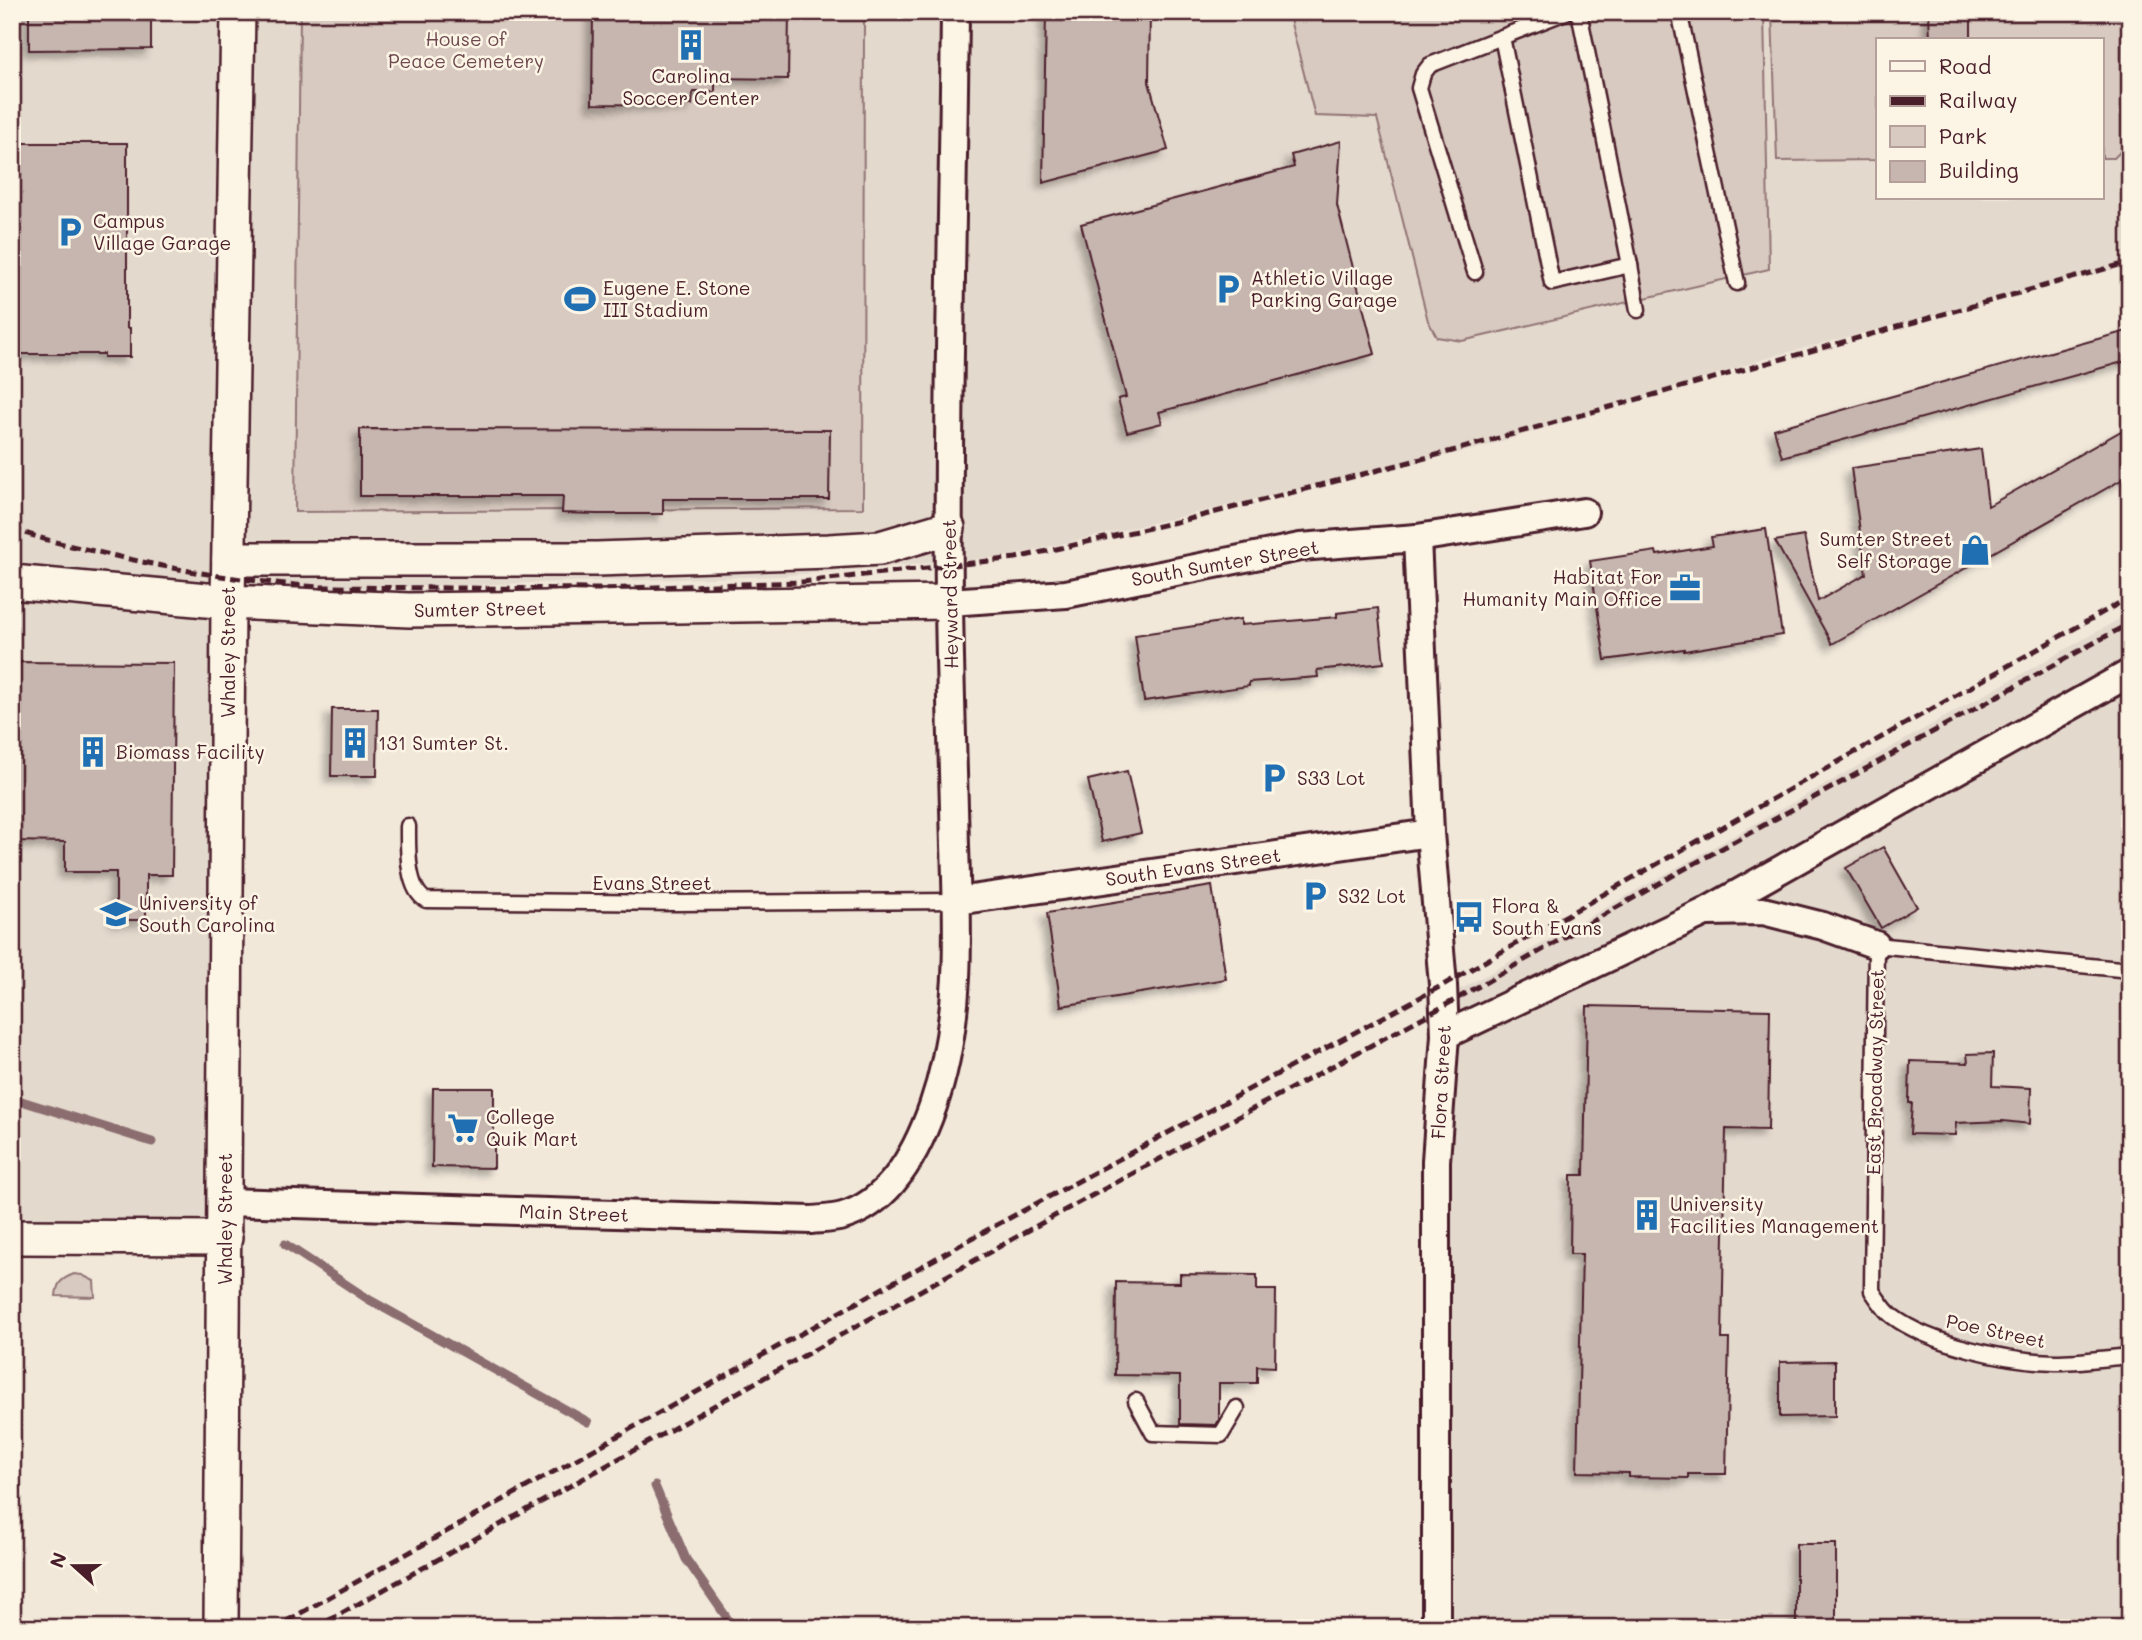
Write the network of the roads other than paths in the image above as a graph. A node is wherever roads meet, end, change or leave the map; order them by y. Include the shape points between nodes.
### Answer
1 (237, 12) edge
2 (955, 12) edge
3 (1566, 12) edge
4 (1579, 12) edge
5 (1678, 12) edge
6 (1502, 37) junction
7 (1630, 265) junction
8 (1475, 272) dead end
9 (1737, 283) dead end
10 (1638, 310) dead end
11 (1584, 512) dead end
12 (948, 528) junction
13 (1417, 538) junction
14 (229, 559) junction
15 (12, 582) edge
16 (949, 601) junction
17 (228, 602) junction
18 (2130, 673) edge
19 (408, 826) dead end
20 (1430, 833) junction
21 (957, 901) junction
22 (1705, 912) junction
23 (1876, 945) junction
24 (2130, 970) edge
25 (1445, 1035) junction
26 (904, 1167) joint
27 (226, 1202) junction
28 (12, 1237) edge
29 (225, 1238) junction
30 (1872, 1291) joint
31 (2130, 1356) edge
32 (1136, 1401) dead end
33 (1237, 1408) dead end
34 (221, 1628) edge
35 (1436, 1628) edge

1 - 14 street, Whaley Street
2 - 12 street, Heyward Street
3 - 6 lane
4 - 7 lane
5 - 9 lane
6 - 7 lane via 1552,283
6 - 8 lane via 1430,65 1419,88
7 - 10 lane
11 - 13 street, South Sumter Street
12 - 14 street via 880,548 829,551 597,559
12 - 16 street, Heyward Street
13 - 16 street, South Sumter Street via 1300,547 1066,594
13 - 20 street, Flora Street
14 - 17 street, Whaley Street
15 - 17 street, Sumter Street
16 - 17 street, Sumter Street via 409,610
16 - 21 street, Heyward Street
17 - 27 street, Whaley Street
18 - 22 street, East Broadway Street
19 - 21 lane, Evans Street via 408,861 417,891 426,900
20 - 21 street, South Evans Street
20 - 25 street, Flora Street
21 - 26 street, Heyward Street via 956,985 948,1053 933,1105
22 - 23 street, East Broadway Street via 1763,911
22 - 25 street, East Broadway Street
23 - 24 lane
23 - 30 lane, East Broadway Street
25 - 35 street, Flora Street via 1436,1161
26 - 27 street, Main Street via 866,1205 843,1216 811,1220
27 - 29 street, Whaley Street
28 - 29 street
29 - 34 street, Whaley Street
30 - 31 lane, Poe Street via 1889,1314 1915,1331 1948,1343 2056,1362
32 - 33 lane via 1153,1433 1222,1435

